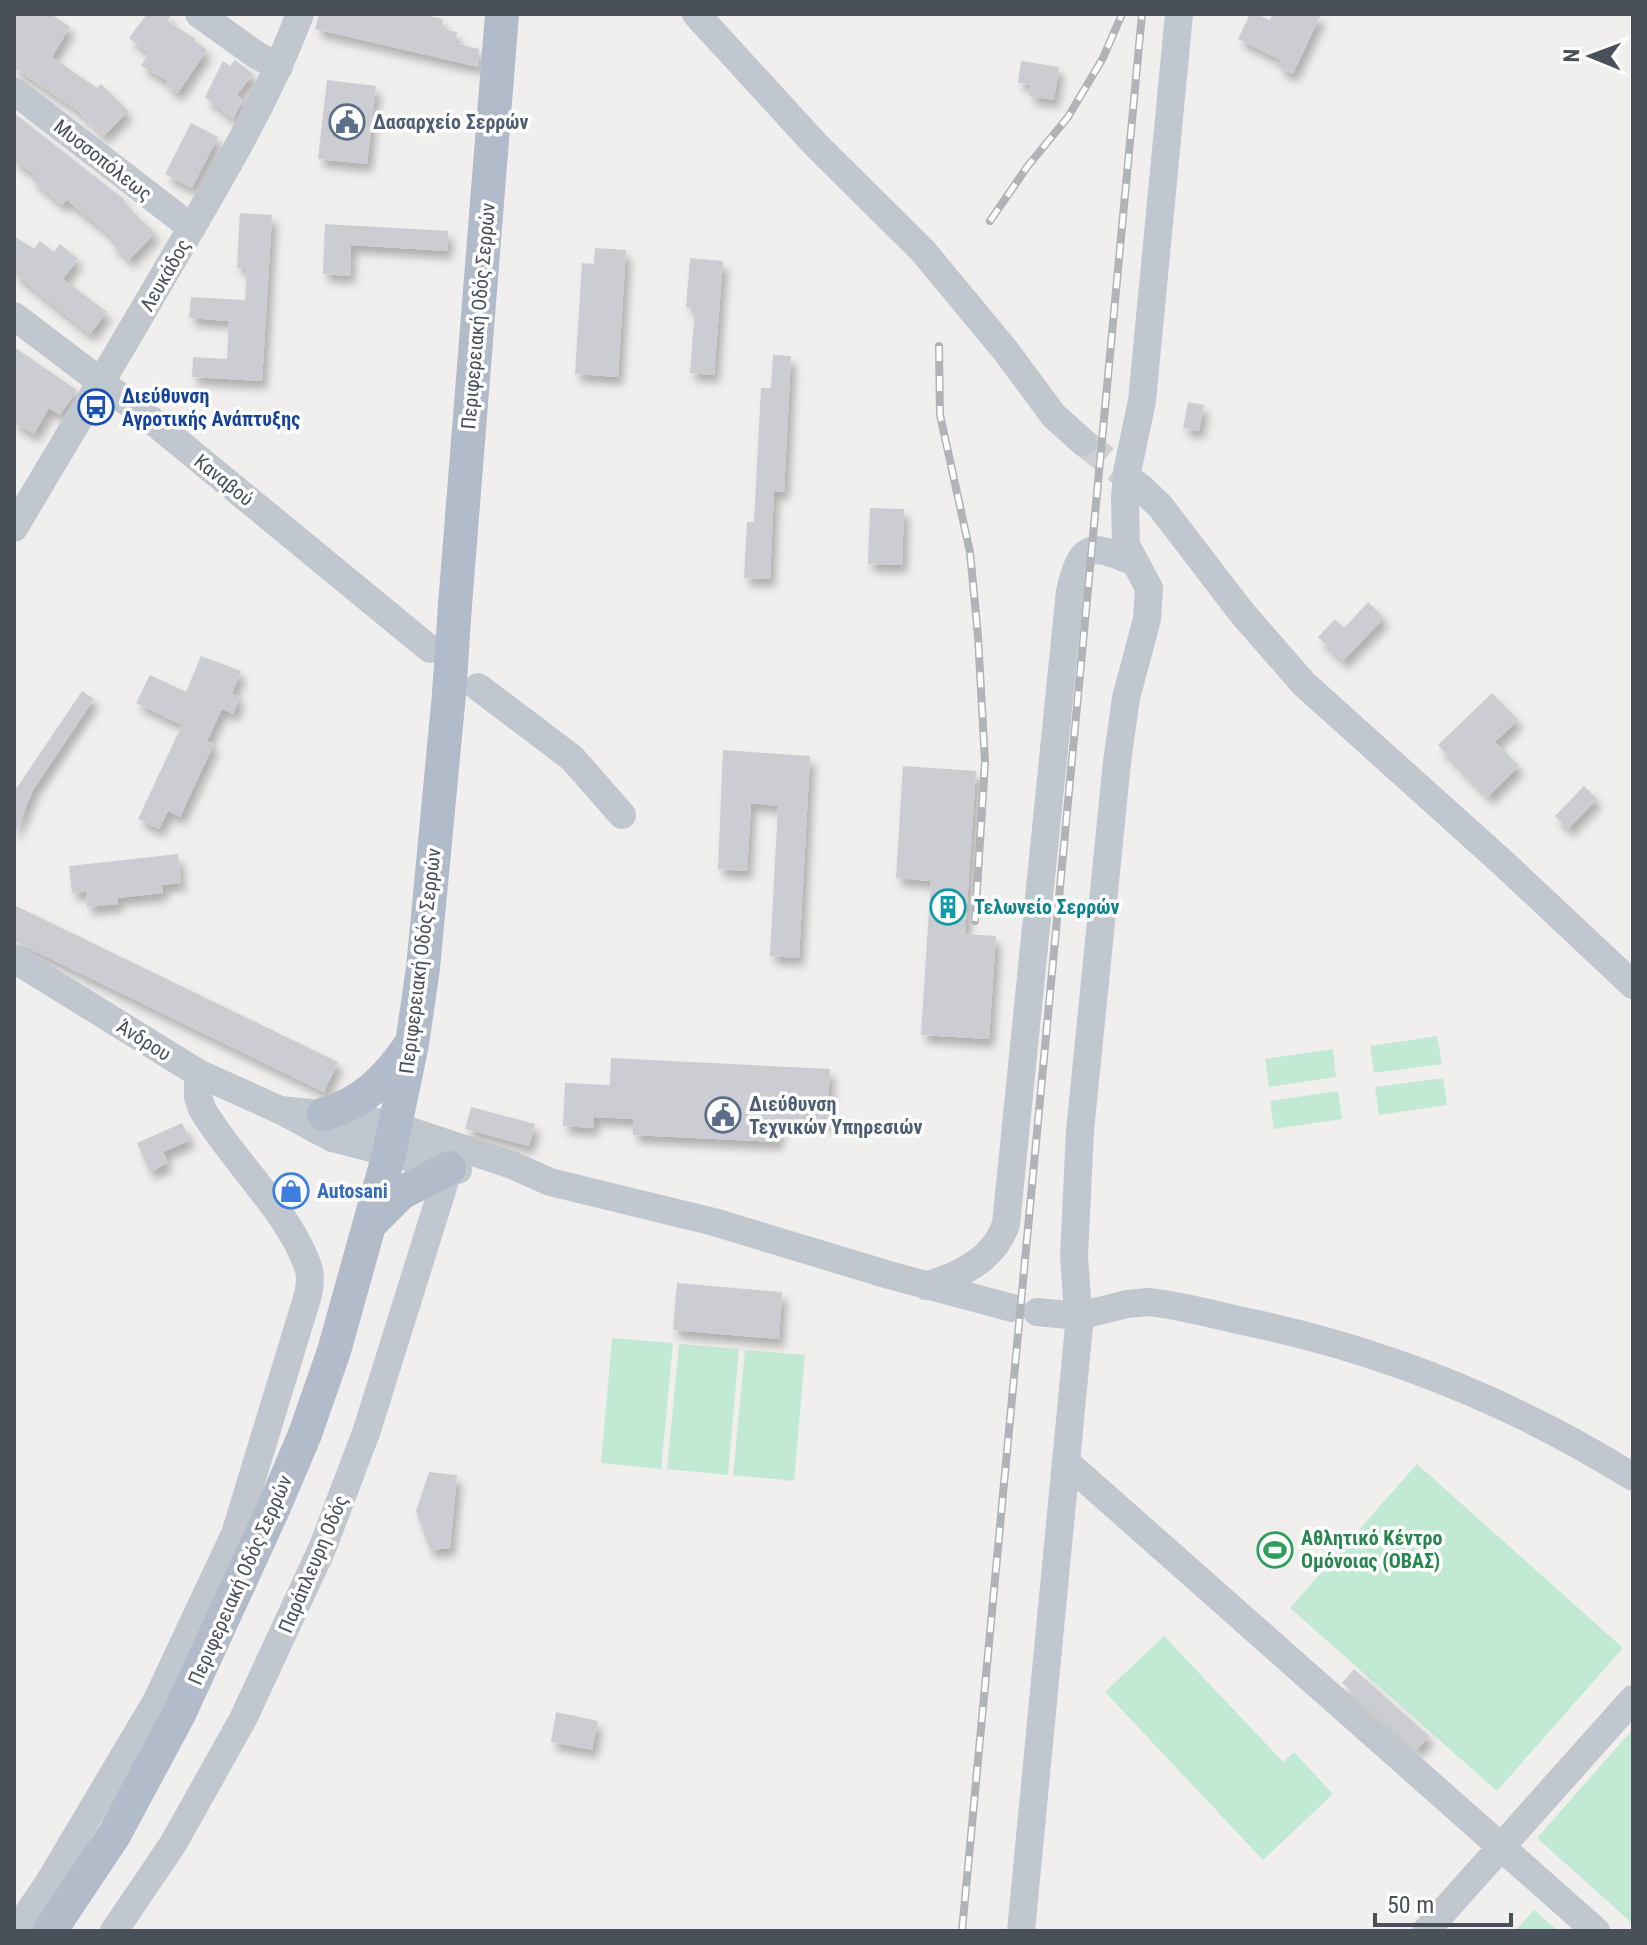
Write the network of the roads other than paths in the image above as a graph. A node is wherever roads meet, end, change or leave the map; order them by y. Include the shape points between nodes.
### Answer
1 (199, 14) edge
2 (300, 14) edge
3 (502, 14) edge
4 (696, 14) edge
5 (1179, 14) edge
6 (279, 67) junction
7 (14, 91) edge
8 (192, 228) junction
9 (14, 316) edge
10 (101, 383) junction
11 (1083, 442) tunnel mouth
12 (1140, 487) tunnel mouth
13 (14, 528) edge
14 (1132, 561) junction
15 (430, 649) dead end
16 (464, 691) junction
17 (622, 815) dead end
18 (14, 959) edge
19 (1633, 985) edge
20 (412, 1044) junction
21 (198, 1073) junction
22 (280, 1110) junction
23 (324, 1114) junction
24 (392, 1140) junction
25 (449, 1168) junction
26 (550, 1182) junction
27 (371, 1223) junction
28 (926, 1286) junction
29 (1079, 1316) junction
30 (1066, 1462) junction
31 (1633, 1477) edge
32 (1633, 1699) edge
33 (1501, 1846) junction
34 (16, 1931) edge
35 (50, 1931) edge
36 (114, 1931) edge
37 (1021, 1931) edge
38 (1426, 1931) edge
39 (1596, 1931) edge

1 - 6 street
2 - 6 street, Λευκάδος
3 - 16 main road, Περιφερειακή Οδός Σερρών, bridge via 455,605
4 - 11 street via 923,251 1054,416
5 - 14 street via 1142,401 1127,472 1126,545
6 - 8 street, Λευκάδος
7 - 8 street, Μυσσοπόλεως
8 - 10 street, Λευκάδος
9 - 10 street, Καναβού
10 - 13 street, Λευκάδος
10 - 15 street, Καναβού
12 - 19 street via 1304,684
14 - 28 street via 1092,550 1077,563 1070,591 1006,1224 1001,1241 979,1262
14 - 29 street via 1149,588 1147,619 1126,698 1117,762 1080,1131 1074,1256
16 - 17 street via 572,758
16 - 20 main road, Περιφερειακή Οδός Σερρών
18 - 21 street, Άνδρου
20 - 23 main road via 364,1097
20 - 24 main road, Περιφερειακή Οδός Σερρών
21 - 22 street, Άνδρου
21 - 34 street via 202,1109 288,1230 311,1281 230,1543 156,1702
22 - 23 street
22 - 24 street via 332,1138
23 - 24 street
24 - 25 street
24 - 26 street via 512,1165
24 - 27 main road, Περιφερειακή Οδός Σερρών
25 - 26 street
25 - 27 main road via 401,1193
25 - 36 street, Παράπλευρη Οδός via 367,1430 322,1549 243,1719 173,1844
26 - 28 street via 714,1222
27 - 35 main road, Περιφερειακή Οδός Σερρών via 320,1393 244,1575 179,1714 114,1835
28 - 29 street via 1025,1310
29 - 30 street
29 - 31 street via 1153,1303 1340,1344 1495,1400
30 - 33 street
30 - 37 street
32 - 33 street
33 - 38 street
33 - 39 street

